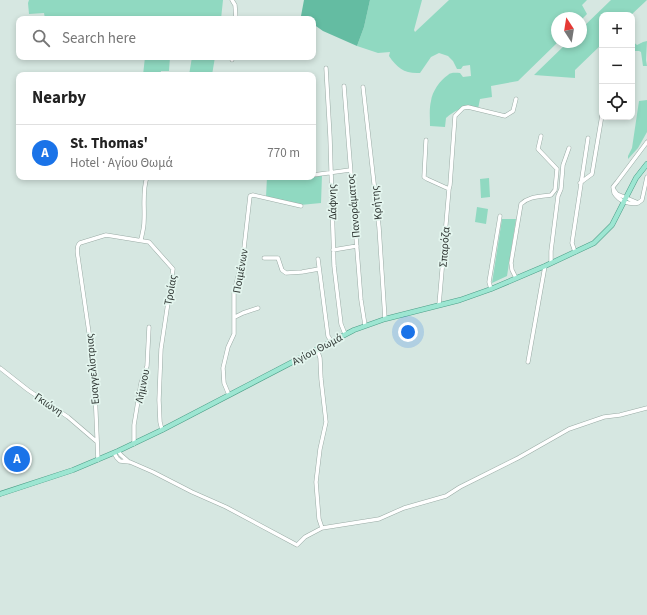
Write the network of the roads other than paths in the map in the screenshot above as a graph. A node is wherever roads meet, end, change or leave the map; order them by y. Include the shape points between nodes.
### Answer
1 (232, 0) edge
2 (236, 16) edge
3 (326, 68) dead end
4 (344, 86) dead end
5 (363, 87) dead end
6 (516, 99) dead end
7 (601, 120) edge
8 (541, 136) dead end
9 (588, 138) dead end
10 (426, 140) dead end
11 (647, 142) edge
12 (568, 148) dead end
13 (647, 164) edge
14 (350, 170) junction
15 (331, 172) junction
16 (316, 174) edge
17 (647, 177) edge
18 (146, 180) edge
19 (580, 183) junction
20 (449, 189) junction
21 (625, 200) junction
22 (301, 206) dead end
23 (500, 216) dead end
24 (141, 240) junction
25 (356, 246) junction
26 (333, 250) junction
27 (575, 252) junction
28 (264, 258) dead end
29 (318, 259) dead end
30 (551, 263) junction
31 (545, 266) junction
32 (319, 269) junction
33 (81, 278) joint
34 (516, 278) junction
35 (491, 289) junction
36 (439, 306) junction
37 (258, 308) dead end
38 (235, 317) junction
39 (386, 319) junction
40 (365, 325) junction
41 (148, 327) dead end
42 (345, 334) junction
43 (331, 342) junction
44 (316, 349) junction
45 (528, 362) dead end
46 (0, 368) edge
47 (228, 395) junction
48 (647, 408) edge
49 (162, 430) junction
50 (96, 441) junction
51 (134, 444) junction
52 (116, 452) junction
53 (98, 460) junction
54 (0, 494) edge
55 (322, 528) junction

1 - 2 street
3 - 15 street, Δάφνης
4 - 14 street, Πανοράματος
5 - 39 street, Κρήτης via 379,227
6 - 20 street, Σπαρόζα via 514,111 505,116 468,108 457,112
7 - 19 street via 592,174
8 - 34 street via 538,149 557,169 555,190 551,195 525,199 521,204 511,263
9 - 19 street
10 - 20 street via 424,177
11 - 21 street via 613,187
12 - 30 street via 558,196
13 - 21 main road, Αγίου Θωμά via 636,178
14 - 15 street
14 - 25 street, Πανοράματος
15 - 16 street
15 - 26 street, Δάφνης
17 - 21 street via 640,202
18 - 24 street via 144,229
19 - 27 street via 572,243
20 - 36 street, Σπαρόζα
21 - 27 main road, Αγίου Θωμά via 617,218 606,233 594,243
22 - 38 street, Ποιμένων via 250,196 243,257 234,292
23 - 35 street
24 - 33 street, Τροίας via 106,235 80,243 77,248
24 - 49 street, Τροίας via 149,242 173,269 161,349 159,400
25 - 26 street
25 - 40 street, Πανοράματος
26 - 42 street, Δάφνης via 341,324
27 - 30 main road, Αγίου Θωμά
28 - 32 street via 278,258 282,270 286,273
29 - 32 street
30 - 31 main road, Αγίου Θωμά
31 - 34 main road, Αγίου Θωμά
31 - 45 street
32 - 43 street
33 - 50 street, Ευαγγελίστριας via 94,367
34 - 35 main road, Αγίου Θωμά
35 - 36 main road, Αγίου Θωμά
36 - 39 main road, Αγίου Θωμά
37 - 38 street
38 - 47 street, Ποιμένων via 234,334 223,368
39 - 40 main road, Αγίου Θωμά
40 - 42 main road, Αγίου Θωμά
41 - 51 street, Λήμνου via 147,366 140,383
42 - 43 main road, Αγίου Θωμά
43 - 44 main road, Αγίου Θωμά
44 - 47 main road, Αγίου Θωμά
44 - 55 street via 320,358 326,422 316,482
46 - 50 street, Γκιώνη via 68,417
47 - 49 main road, Αγίου Θωμά
48 - 55 street via 604,417 569,429 446,496 404,508 379,519
49 - 51 main road, Αγίου Θωμά
50 - 53 street, Ευαγγελίστριας
51 - 52 main road, Αγίου Θωμά
52 - 53 main road, Αγίου Θωμά
52 - 55 street via 120,461 130,462 154,472 297,545 305,537
53 - 54 main road, Αγίου Θωμά

